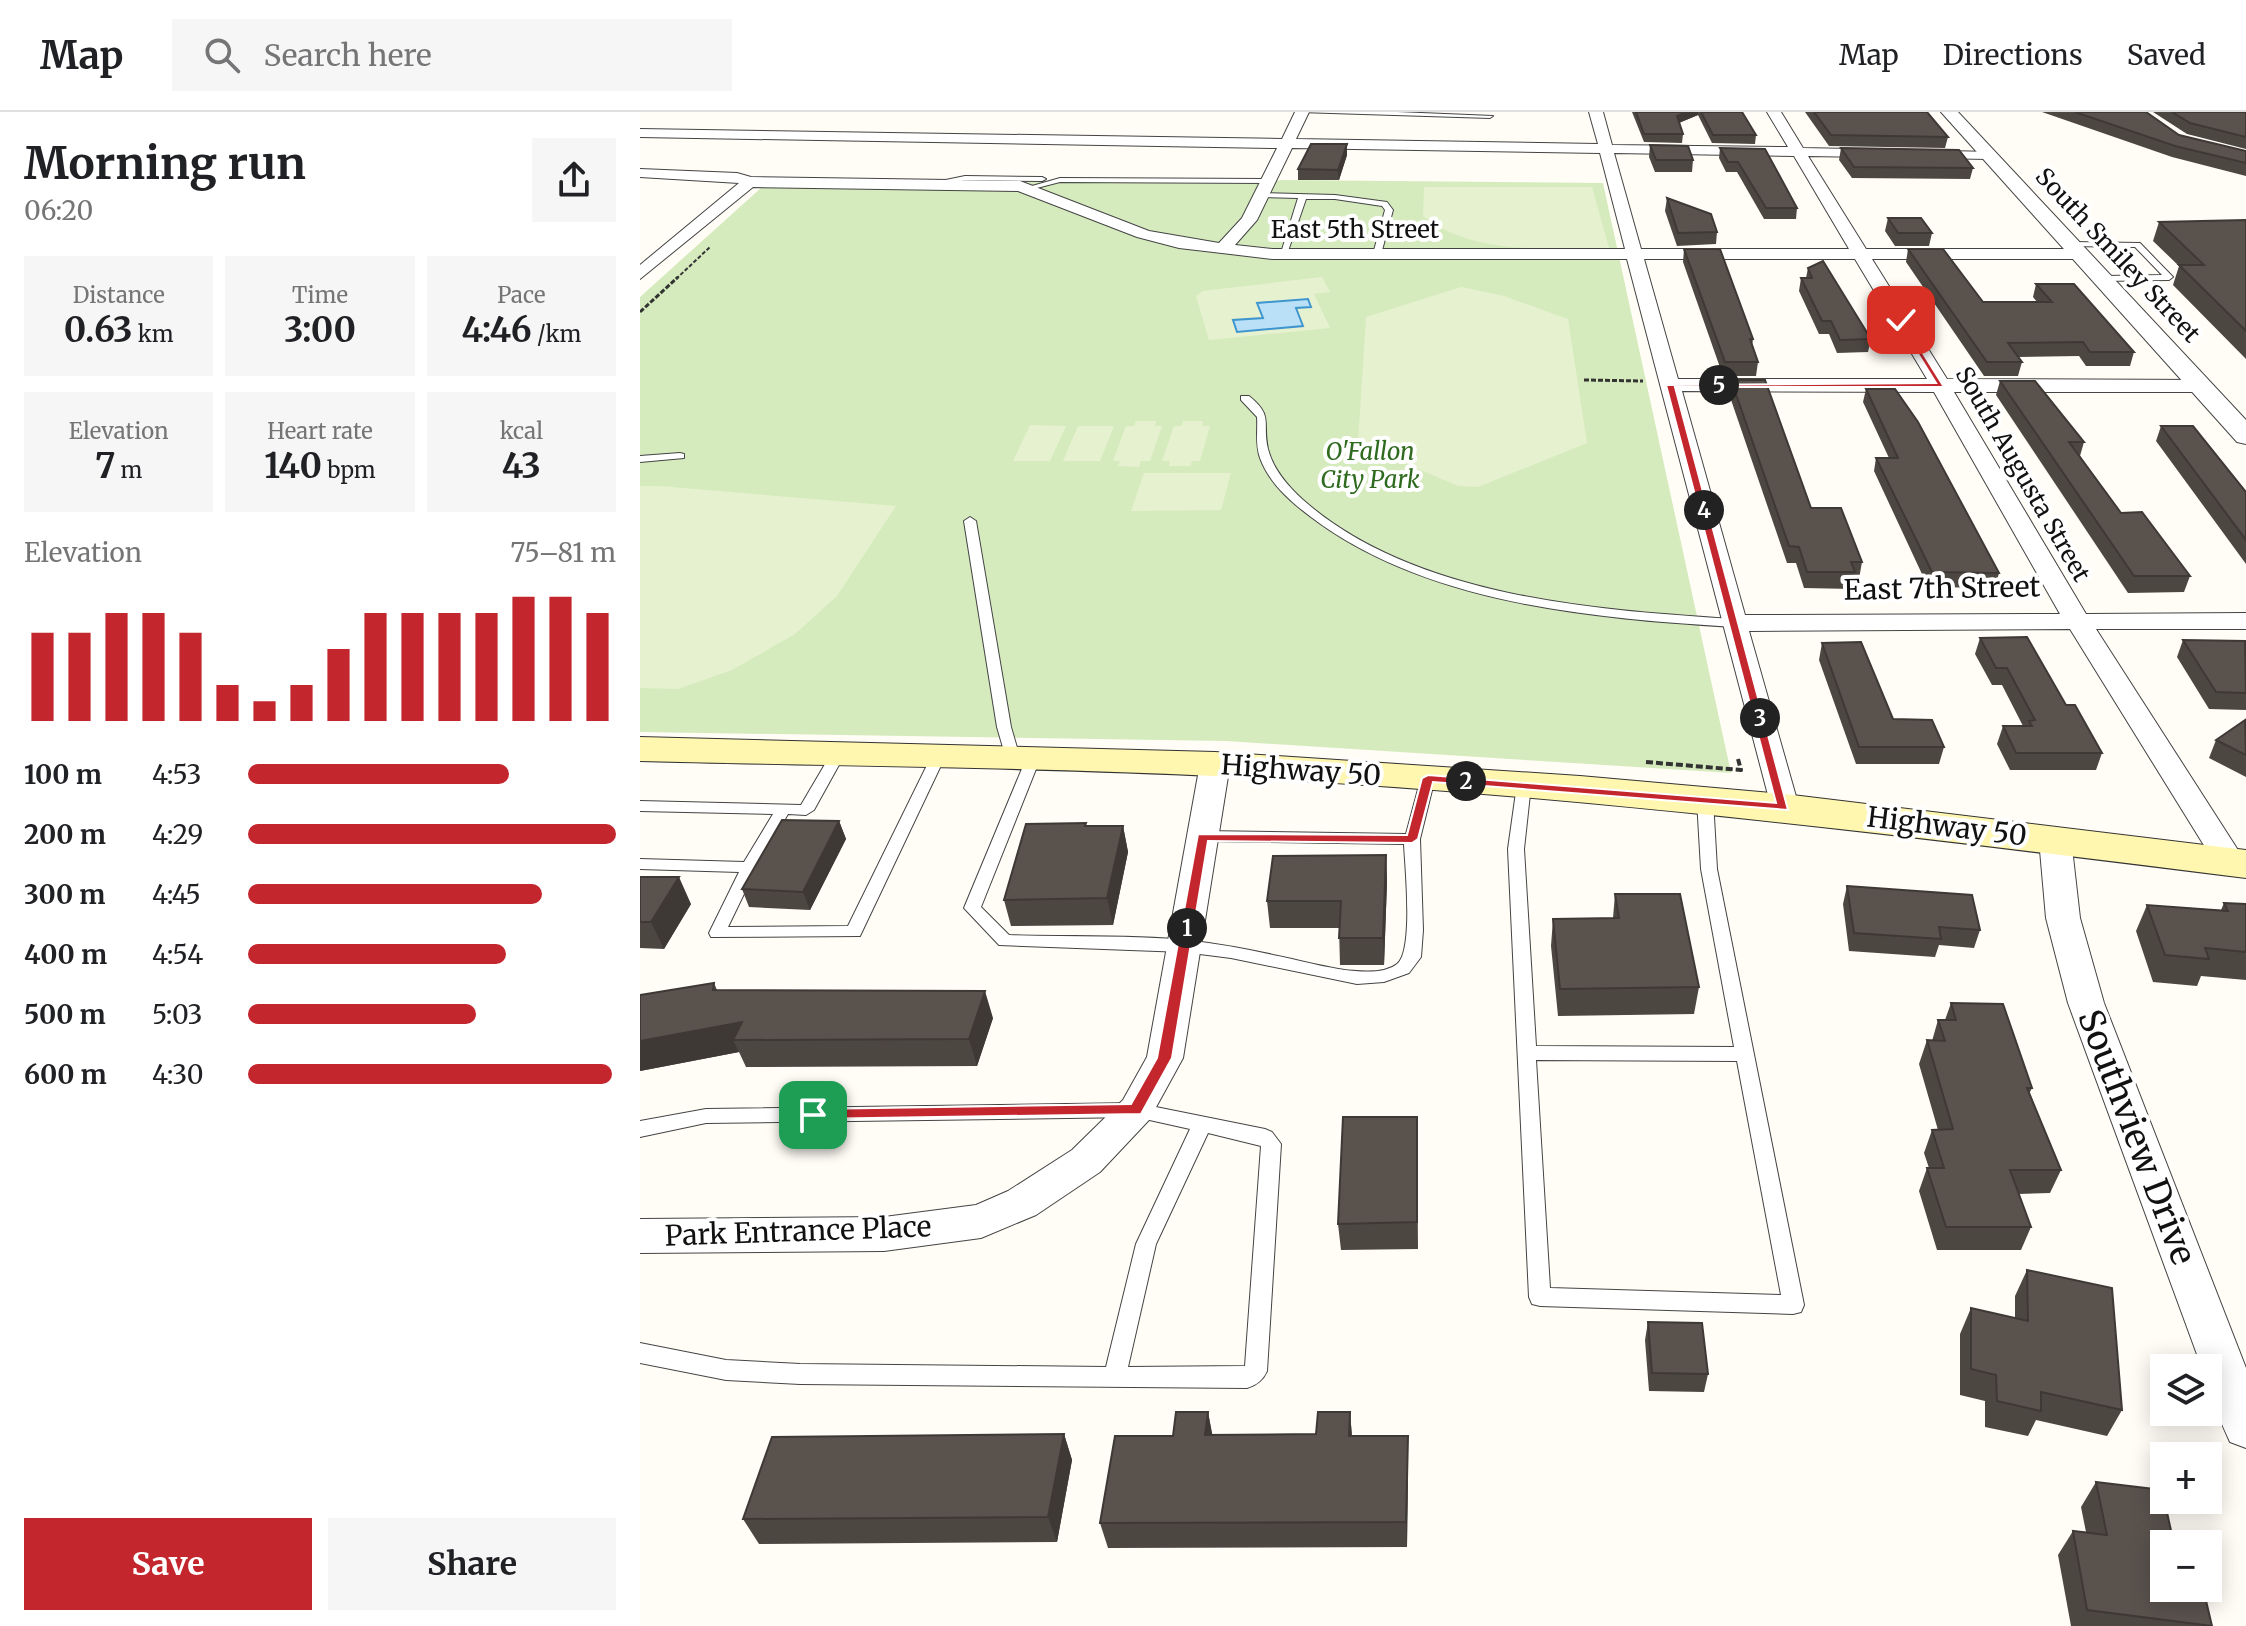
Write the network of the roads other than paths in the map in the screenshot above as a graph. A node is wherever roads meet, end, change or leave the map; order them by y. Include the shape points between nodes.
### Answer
1 (1302, 112) edge
2 (1596, 112) edge
3 (1774, 112) edge
4 (1949, 112) edge
5 (1490, 116) dead end
6 (707, 119) dead end
7 (1001, 121) dead end
8 (640, 133) edge
9 (685, 134) junction
10 (1286, 144) junction
11 (663, 148) dead end
12 (972, 150) junction
13 (1607, 151) junction
14 (1799, 155) junction
15 (1989, 155) junction
16 (641, 165) edge
17 (1060, 180) junction
18 (749, 182) junction
19 (940, 182) junction
20 (1029, 188) junction
21 (1264, 188) junction
22 (1303, 196) junction
23 (1223, 248) junction
24 (2077, 249) junction
25 (1283, 254) junction
26 (1377, 254) junction
27 (1637, 254) junction
28 (1861, 254) junction
29 (640, 274) edge
30 (2105, 279) junction
31 (1670, 385) junction
32 (1941, 386) junction
33 (2204, 386) junction
34 (1245, 398) dead end
35 (2246, 436) edge
36 (680, 456) dead end
37 (640, 459) edge
38 (970, 521) dead end
39 (2076, 619) junction
40 (2246, 621) edge
41 (1734, 623) junction
42 (640, 749) edge
43 (838, 754) junction
44 (938, 757) junction
45 (1023, 759) junction
46 (1215, 764) junction
47 (1428, 778) junction
48 (1524, 785) junction
49 (1705, 800) junction
50 (640, 806) edge
51 (1784, 807) junction
52 (784, 809) junction
53 (1203, 836) junction
54 (1412, 839) junction
55 (2055, 839) junction
56 (2238, 862) edge
57 (640, 864) edge
58 (749, 867) junction
59 (1184, 946) junction
60 (1526, 1053) junction
61 (1745, 1054) junction
62 (1136, 1110) junction
63 (1202, 1124) junction
64 (640, 1129) edge
65 (640, 1236) edge
66 (640, 1353) edge
67 (1115, 1377) junction
68 (2243, 1414) edge

1 - 5 lane
1 - 10 street
2 - 13 street
3 - 14 street, South Augusta Street
4 - 15 street, South Smiley Street
6 - 9 street
7 - 12 street
8 - 9 street
9 - 11 street
9 - 12 street
10 - 12 street
10 - 13 street
10 - 21 street
12 - 19 street
13 - 14 street
13 - 27 street
14 - 15 street
14 - 28 street, South Augusta Street
15 - 24 street, South Smiley Street
16 - 18 street, East 5th Street
17 - 19 lane
17 - 20 lane
17 - 21 lane
18 - 19 street, East 5th Street
18 - 29 street
19 - 20 street, East 5th Street
20 - 23 street, East 5th Street via 1143,234
21 - 22 lane
21 - 23 street via 1249,220
22 - 25 lane
22 - 26 lane via 1388,206
23 - 25 street, East 5th Street
24 - 28 street, East 5th Street
24 - 30 street, South Smiley Street
24 - 30 lane via 2137,245 2169,277
25 - 26 street, East 5th Street
26 - 27 street, East 5th Street
27 - 28 street, East 5th Street
27 - 31 street
28 - 32 street, South Augusta Street
30 - 33 street, South Smiley Street
31 - 32 street
31 - 41 street
32 - 33 street
32 - 39 street, South Augusta Street
33 - 35 street, South Smiley Street
34 - 41 lane via 1261,409 1262,449 1274,477 1340,533 1399,561 1487,591 1563,607
36 - 37 lane
38 - 45 lane via 1004,727
39 - 40 street, East 7th Street
39 - 41 street, East 7th Street
39 - 56 street, South Augusta Street
41 - 51 street
42 - 43 main road, Highway 50
43 - 44 main road, Highway 50
43 - 52 lane via 806,810
44 - 45 main road, Highway 50
44 - 58 lane via 854,932 717,933
45 - 46 main road, Highway 50
45 - 59 lane via 972,908 1005,941
46 - 47 main road, Highway 50
46 - 53 street, Park Entrance Place
47 - 48 main road, Highway 50
47 - 54 lane
48 - 49 main road, Highway 50
48 - 60 lane via 1516,849
49 - 51 main road, Highway 50
49 - 61 lane via 1709,869
50 - 52 lane
51 - 55 main road, Highway 50
52 - 58 lane
53 - 54 lane
53 - 59 street, Park Entrance Place
54 - 59 lane via 1415,930 1412,957 1403,969 1357,978
55 - 56 main road, Highway 50
55 - 68 street, Southview Drive via 2063,918 2086,1003
57 - 58 lane
59 - 62 street, Park Entrance Place via 1165,1058
60 - 61 lane
60 - 61 lane via 1540,1297 1793,1305
62 - 63 lane
62 - 64 lane via 706,1116
62 - 65 street, Park Entrance Place via 1056,1184 981,1221 884,1234
63 - 67 lane via 1146,1244
63 - 67 lane via 1265,1137 1271,1144 1256,1371 1247,1378
66 - 67 lane via 726,1370 800,1374

